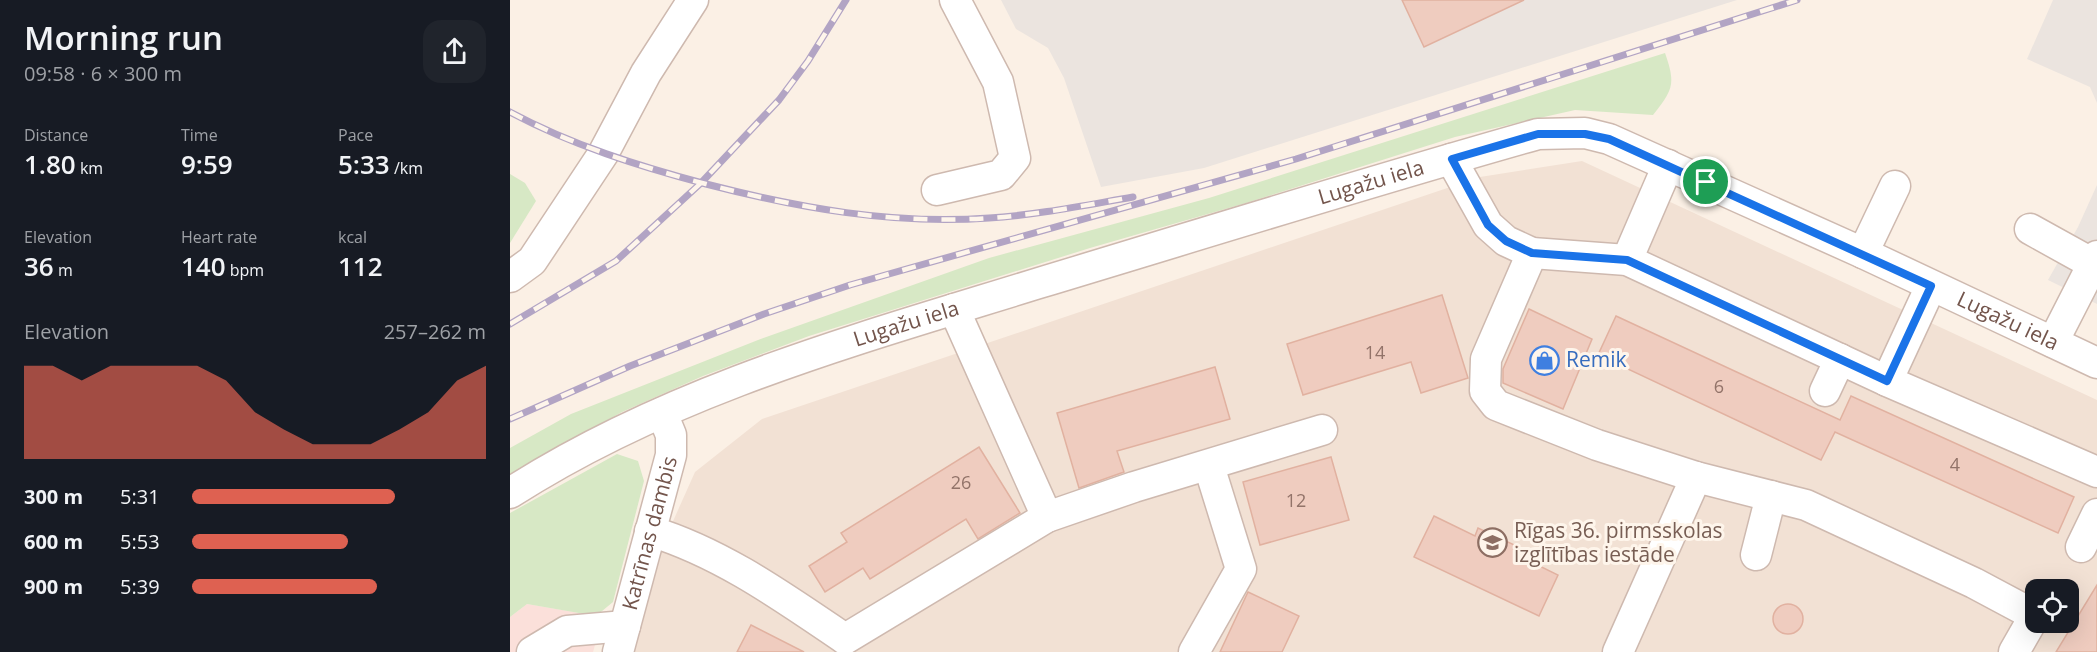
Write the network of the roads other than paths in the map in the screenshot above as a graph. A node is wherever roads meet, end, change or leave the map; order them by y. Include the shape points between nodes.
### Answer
1 (693, 0) edge
2 (964, 2) edge
3 (1452, 159) junction
4 (1668, 165) junction
5 (1895, 186) dead end
6 (937, 190) dead end
7 (2030, 229) dead end
8 (1532, 253) junction
9 (1863, 253) junction
10 (1627, 260) junction
11 (2095, 260) edge
12 (510, 276) edge
13 (1931, 286) junction
14 (954, 309) junction
15 (2053, 342) junction
16 (1840, 359) junction
17 (2097, 363) edge
18 (1887, 381) junction
19 (1825, 391) dead end
20 (662, 413) junction
21 (1322, 430) dead end
22 (1209, 466) junction
23 (2097, 472) edge
24 (1696, 477) junction
25 (510, 493) edge
26 (1771, 496) junction
27 (2097, 514) edge
28 (1047, 517) junction
29 (650, 531) junction
30 (2081, 548) dead end
31 (1756, 555) dead end
32 (621, 639) edge
33 (842, 645) edge
34 (532, 652) edge
35 (1194, 652) edge
36 (1618, 652) edge
37 (2014, 652) edge

1 - 12 street via 646,73 603,154 532,261
2 - 6 street via 998,82 1015,158 1001,175
3 - 4 street, Lugažu iela via 1538,134 1585,134 1609,139
3 - 8 street via 1488,225 1506,241
3 - 14 street, Lugažu iela
4 - 9 street, Lugažu iela
4 - 10 street
5 - 9 street
7 - 11 street
8 - 10 street
8 - 24 street via 1486,359 1485,391 1496,405 1597,445
9 - 13 street, Lugažu iela
10 - 16 street
11 - 15 street
13 - 15 street, Lugažu iela
13 - 18 street
14 - 20 street, Lugažu iela via 804,355
14 - 28 street
15 - 17 street, Lugažu iela
16 - 18 street
16 - 19 street
18 - 23 street
20 - 25 street, Lugažu iela via 572,456
20 - 29 street, Katrīnas dambis via 670,435 671,455
21 - 22 street
22 - 28 street
22 - 35 street via 1241,569
24 - 26 street
24 - 36 street
26 - 31 street
26 - 37 street via 1806,505 2032,614
27 - 30 street
28 - 33 street
29 - 32 street, Katrīnas dambis
29 - 33 street via 747,573
32 - 34 street via 567,632

